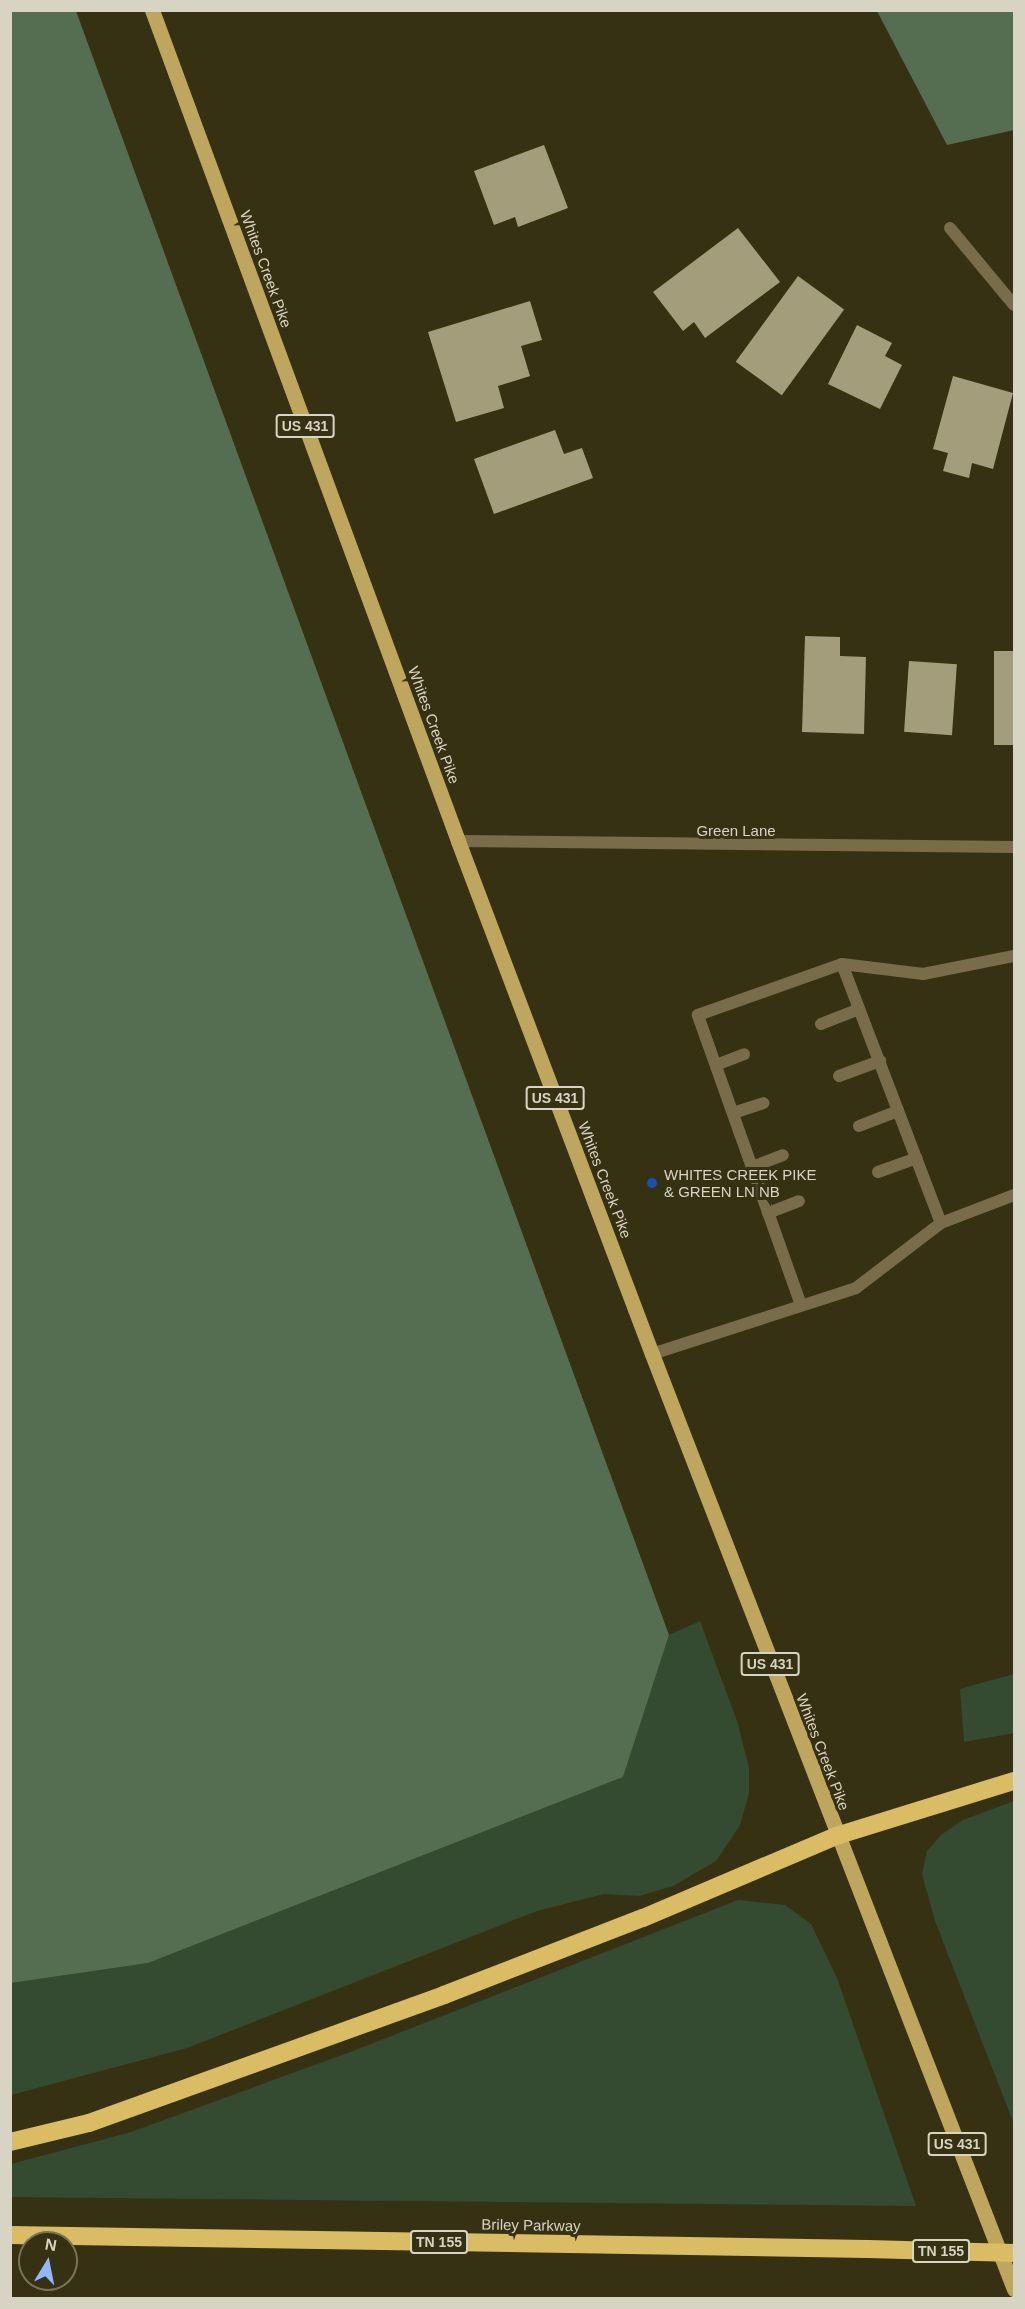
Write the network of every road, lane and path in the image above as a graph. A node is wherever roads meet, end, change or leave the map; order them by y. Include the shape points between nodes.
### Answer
1 (152, 10) edge
2 (950, 228) dead end
3 (1014, 305) edge
4 (458, 842) junction
5 (1014, 847) edge
6 (1014, 956) edge
7 (842, 964) junction
8 (859, 1009) junction
9 (821, 1024) dead end
10 (744, 1054) dead end
11 (880, 1061) junction
12 (716, 1065) junction
13 (839, 1076) dead end
14 (763, 1103) dead end
15 (898, 1111) junction
16 (733, 1113) junction
17 (859, 1126) dead end
18 (783, 1155) dead end
19 (916, 1158) junction
20 (752, 1167) junction
21 (878, 1172) dead end
22 (1014, 1195) edge
23 (800, 1201) dead end
24 (768, 1213) junction
25 (941, 1223) junction
26 (801, 1305) junction
27 (652, 1354) junction
28 (1014, 1781) edge
29 (836, 1836) junction
30 (10, 2142) edge
31 (10, 2235) edge
32 (1014, 2253) edge
33 (1014, 2289) edge

1 - 4 main road, Whites Creek Pike / US 431
2 - 3 street
4 - 5 street, Green Lane
4 - 27 main road, Whites Creek Pike / US 431
6 - 7 street via 924,974
7 - 8 street
7 - 12 street via 698,1015
8 - 9 street
8 - 11 street
10 - 12 street
11 - 13 street
11 - 15 street
12 - 16 street
14 - 16 street
15 - 17 street
15 - 19 street
16 - 20 street
18 - 20 street
19 - 21 street
19 - 25 street
20 - 24 street
22 - 25 street
23 - 24 street
24 - 26 street
25 - 26 street via 856,1288
26 - 27 street
27 - 29 main road, Whites Creek Pike / US 431
28 - 29 highway
29 - 30 highway via 643,1918 444,1995 89,2123
29 - 33 main road, Whites Creek Pike / US 431
31 - 32 highway, Briley Parkway / TN 155, bridge

